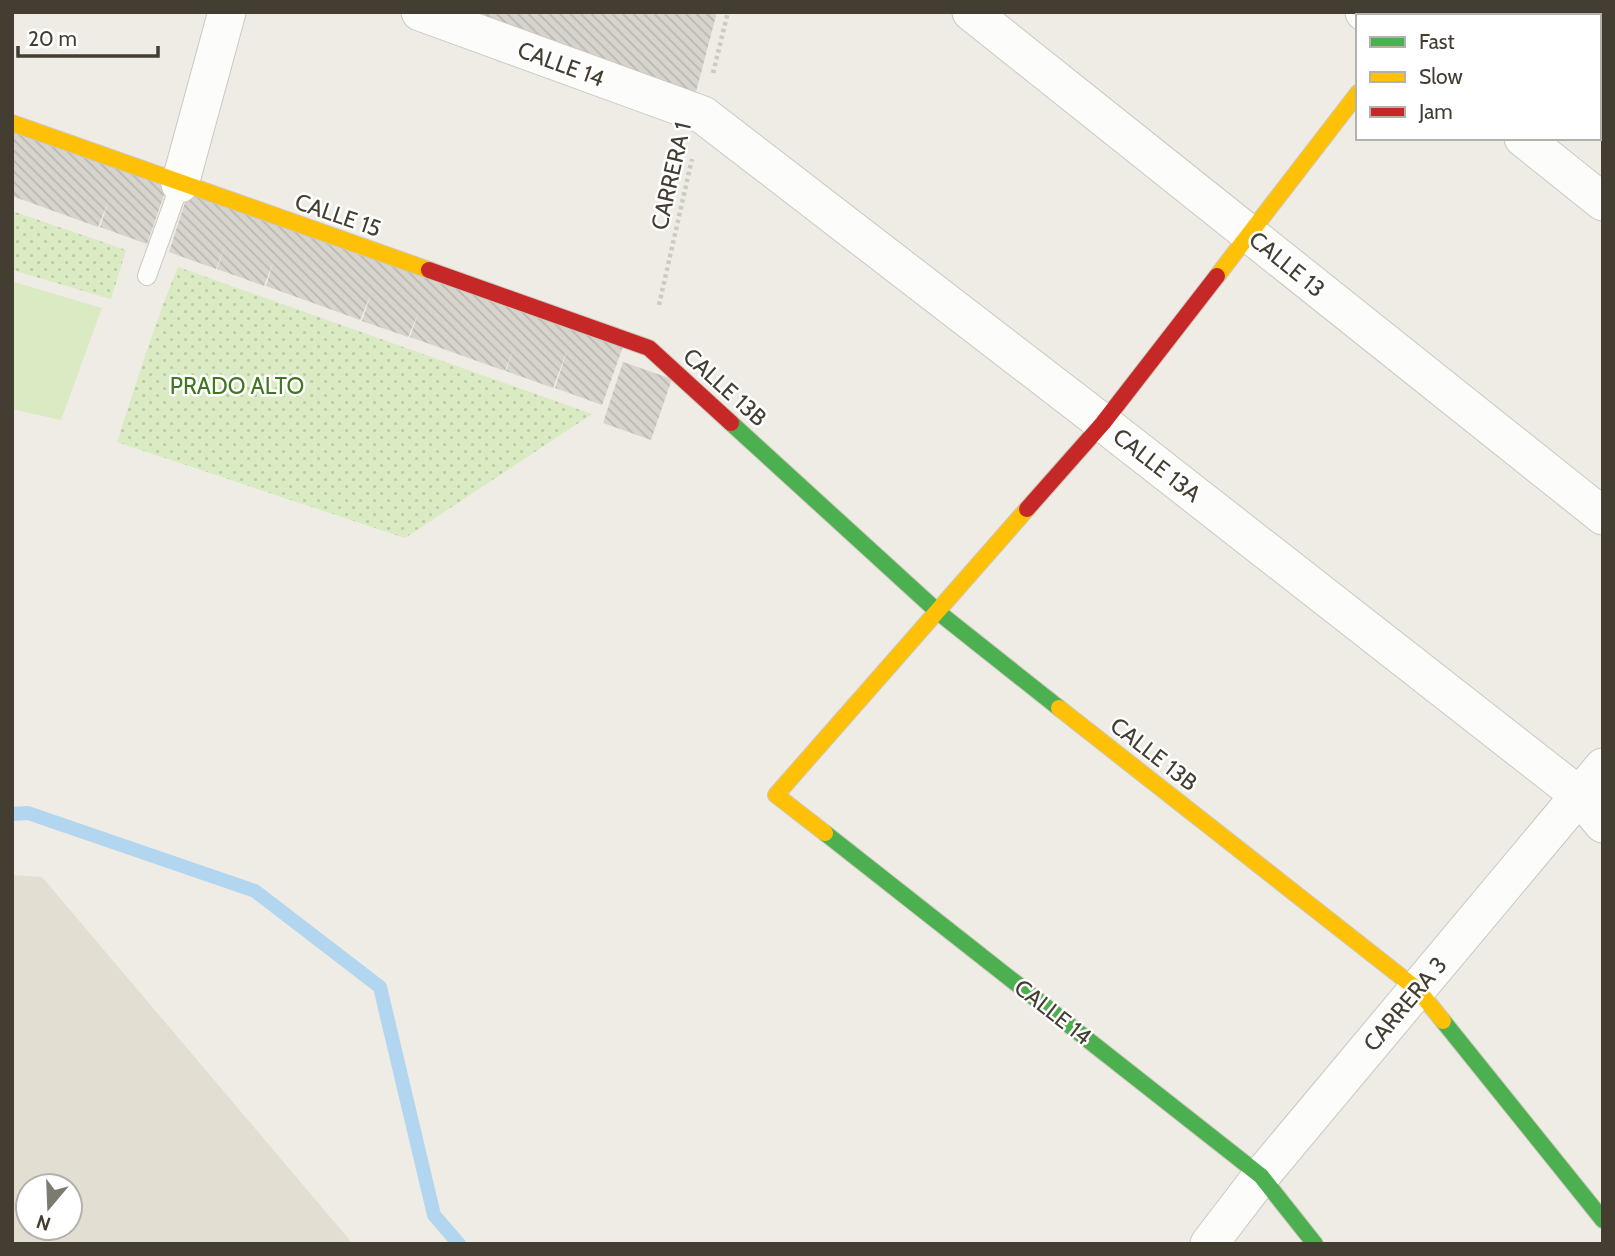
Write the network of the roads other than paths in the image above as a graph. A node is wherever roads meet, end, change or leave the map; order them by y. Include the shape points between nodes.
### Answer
1 (227, 12) edge
2 (420, 12) edge
3 (971, 12) edge
4 (1356, 96) edge
5 (703, 115) joint
6 (12, 123) edge
7 (1526, 140) edge
8 (180, 184) junction
9 (1603, 202) edge
10 (1249, 234) junction
11 (147, 276) dead end
12 (649, 348) joint
13 (1102, 423) junction
14 (1603, 516) edge
15 (938, 612) junction
16 (1603, 767) edge
17 (1580, 796) junction
18 (1603, 824) edge
19 (1418, 990) junction
20 (1261, 1176) junction
21 (1603, 1220) edge
22 (1209, 1244) edge
23 (1315, 1244) edge

1 - 8 street
2 - 5 street, CALLE 14
3 - 10 street, CALLE 13
4 - 10 street
5 - 13 street, CALLE 13A
6 - 8 street, CALLE 15
7 - 9 street
8 - 11 lane
8 - 12 street, CALLE 15
10 - 13 street
10 - 14 street, CALLE 13
12 - 15 street, CALLE 13B
13 - 15 street
13 - 17 street, CALLE 13A
15 - 19 street, CALLE 13B
15 - 20 street, CALLE 14 via 776,795
16 - 17 street, CARRERA 3
17 - 18 street, CALLE 13A
17 - 19 street, CARRERA 3
19 - 20 street, CARRERA 3
19 - 21 street, CALLE 13B
20 - 22 street, CARRERA 3
20 - 23 street, CALLE 14

